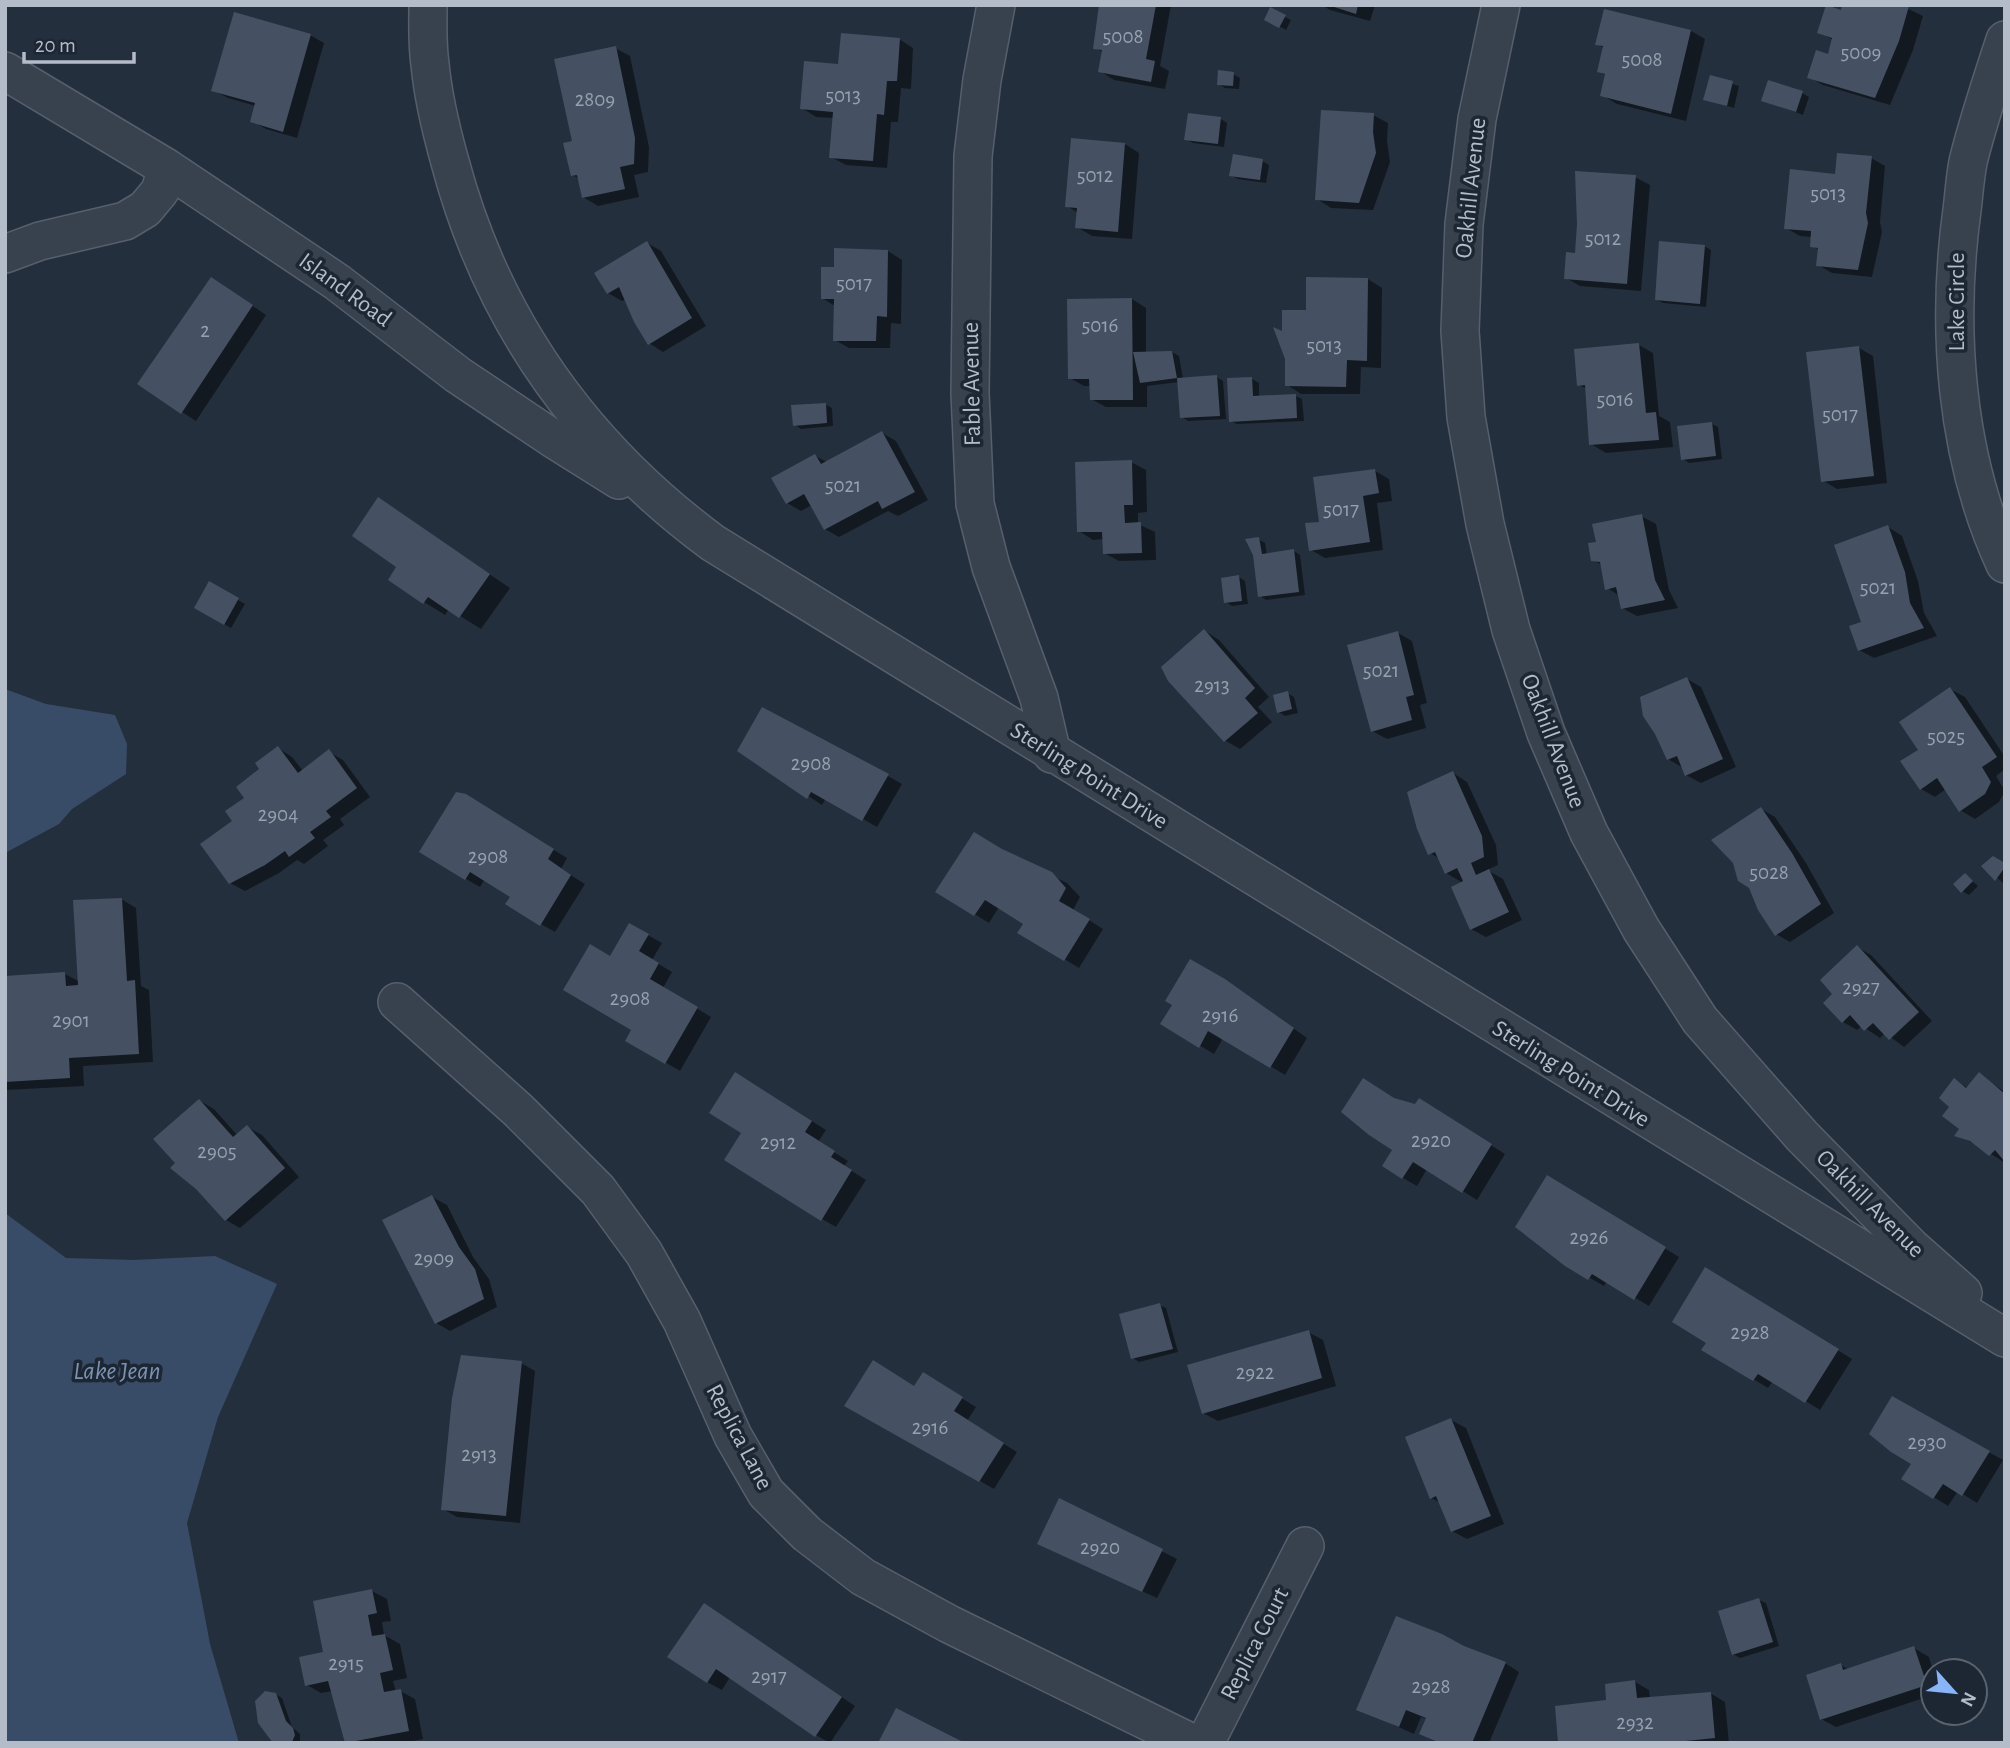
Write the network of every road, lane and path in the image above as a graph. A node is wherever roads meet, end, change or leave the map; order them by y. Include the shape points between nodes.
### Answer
1 (428, 5) edge
2 (996, 5) edge
3 (1501, 5) edge
4 (2005, 40) edge
5 (5, 71) edge
6 (167, 168) junction
7 (5, 254) edge
8 (679, 517) junction
9 (2005, 564) edge
10 (1052, 754) junction
11 (397, 1002) dead end
12 (2005, 1332) edge
13 (2005, 1338) edge
14 (1305, 1546) dead end
15 (1192, 1743) edge
16 (1205, 1743) edge

1 - 8 street, Sterling Point Drive via 429,62 438,116 480,255 506,309 581,421 632,476
2 - 10 street, Fable Avenue via 973,156 970,393 975,504 991,567 1039,698
3 - 12 street, Oakhill Avenue via 1477,119 1467,198 1460,331 1466,417 1485,524 1511,630 1546,733 1589,833 1641,929 1700,1020 1802,1136 1911,1247
4 - 9 street, Lake Circle via 1968,165 1954,310 1959,391 1972,471
5 - 6 street, Island Road
6 - 7 street via 160,191 145,209 125,221
6 - 8 street, Island Road via 337,282 458,375
8 - 10 street, Sterling Point Drive
10 - 13 street, Sterling Point Drive
11 - 15 street, Replica Lane via 518,1110 598,1190 644,1253 682,1321 733,1436 766,1493 807,1534 863,1577 949,1624
14 - 16 street, Replica Court

